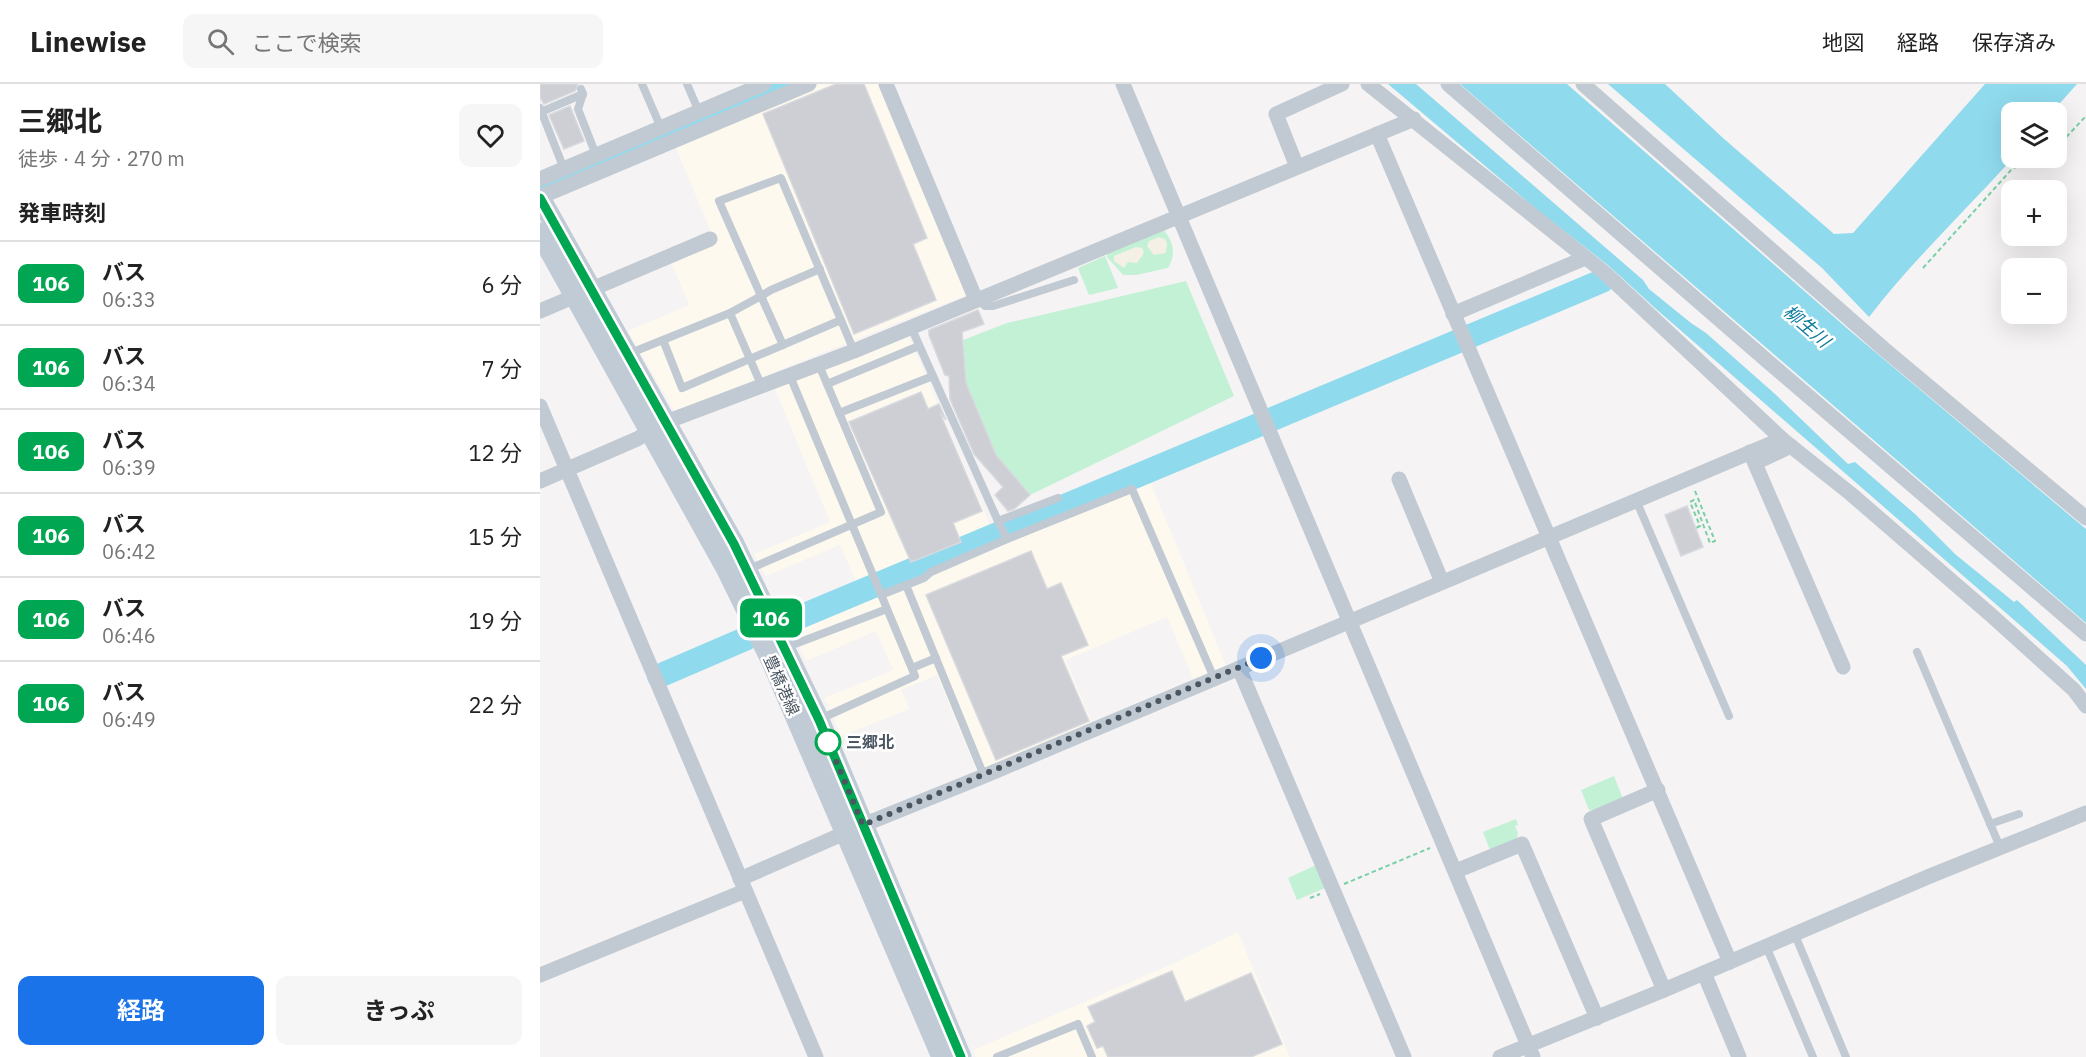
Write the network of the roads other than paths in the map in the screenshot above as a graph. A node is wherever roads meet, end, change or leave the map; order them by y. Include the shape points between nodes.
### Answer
1 (642, 84) edge
2 (687, 84) edge
3 (764, 84) edge
4 (808, 84) edge
5 (886, 84) edge
6 (1123, 84) edge
7 (1342, 84) edge
8 (1368, 84) edge
9 (1448, 84) edge
10 (1583, 84) edge
11 (746, 88) edge
12 (541, 110) edge
13 (699, 112) junction
14 (1414, 119) junction
15 (661, 128) junction
16 (1377, 134) junction
17 (596, 155) junction
18 (1297, 167) junction
19 (564, 168) junction
20 (540, 179) edge
21 (540, 197) edge
22 (1179, 215) junction
23 (540, 233) edge
24 (710, 239) dead end
25 (1585, 258) junction
26 (820, 269) junction
27 (1074, 280) dead end
28 (583, 292) junction
29 (761, 296) junction
30 (977, 299) junction
31 (540, 311) edge
32 (730, 313) junction
33 (1453, 314) junction
34 (842, 320) junction
35 (911, 327) junction
36 (663, 340) junction
37 (783, 345) junction
38 (919, 346) junction
39 (854, 351) junction
40 (627, 354) junction
41 (750, 359) junction
42 (819, 365) junction
43 (790, 376) junction
44 (933, 376) junction
45 (827, 384) junction
46 (762, 387) junction
47 (540, 406) edge
48 (839, 413) junction
49 (658, 427) junction
50 (1787, 443) junction
51 (1753, 458) junction
52 (564, 471) junction
53 (1399, 479) dead end
54 (540, 481) edge
55 (1058, 498) dead end
56 (1636, 500) junction
57 (2086, 518) edge
58 (852, 524) junction
59 (1003, 531) junction
60 (1548, 537) junction
61 (747, 570) junction
62 (1442, 582) junction
63 (906, 585) junction
64 (880, 592) junction
65 (887, 609) junction
66 (1349, 621) junction
67 (2086, 634) edge
68 (785, 648) junction
69 (1917, 652) dead end
70 (936, 658) junction
71 (1843, 667) dead end
72 (912, 668) junction
73 (1239, 668) junction
74 (1214, 678) junction
75 (2086, 706) edge
76 (1729, 716) dead end
77 (819, 720) junction
78 (984, 776) junction
79 (1658, 790) junction
80 (2086, 813) edge
81 (2019, 814) dead end
82 (1990, 824) junction
83 (855, 829) junction
84 (2000, 847) junction
85 (1456, 871) junction
86 (743, 885) junction
87 (1795, 935) junction
88 (1766, 946) junction
89 (1730, 962) junction
90 (1704, 973) junction
91 (540, 975) edge
92 (1664, 990) junction
93 (1597, 1018) junction
94 (1531, 1051) edge
95 (816, 1057) edge
96 (942, 1057) edge
97 (961, 1057) edge
98 (997, 1057) edge
99 (1092, 1057) edge
100 (1404, 1057) edge
101 (1500, 1057) edge
102 (1739, 1057) edge
103 (1812, 1057) edge
104 (1846, 1057) edge

1 - 15 lane
2 - 13 lane
3 - 11 street
4 - 21 street
5 - 30 street
6 - 22 street
7 - 18 street via 1276,114
8 - 14 street
9 - 67 street
10 - 57 street via 1884,350
11 - 13 street
12 - 17 lane via 582,92 578,109
12 - 19 lane
13 - 15 street
14 - 16 street
14 - 25 street
15 - 17 street
16 - 18 street
16 - 33 street
17 - 19 street
18 - 22 street
19 - 20 street
21 - 28 main road, 豊橋港線
22 - 30 street
22 - 66 street
23 - 28 main road, 豊橋港線
24 - 28 street
25 - 33 street
25 - 50 street
26 - 29 lane
26 - 29 lane via 781,177 719,201
26 - 34 lane
27 - 30 lane via 993,306 985,306
28 - 31 street
28 - 40 main road, 豊橋港線
28 - 49 main road, 豊橋港線
29 - 32 lane
29 - 37 lane
30 - 35 street
32 - 36 lane
32 - 41 lane
33 - 60 street
34 - 37 lane
34 - 39 lane
35 - 38 lane
35 - 39 street
36 - 40 lane
36 - 41 lane via 682,388
37 - 41 lane
38 - 44 lane
38 - 45 lane
39 - 42 street
40 - 49 main road, 豊橋港線
41 - 46 lane
42 - 43 street
42 - 45 lane
43 - 46 street
43 - 58 lane
44 - 48 lane
44 - 59 lane
45 - 48 lane
46 - 49 street
47 - 52 street
48 - 58 lane via 881,512
49 - 52 street
49 - 61 main road, 豊橋港線
49 - 83 main road, 豊橋港線
50 - 51 street
50 - 75 street via 1991,615 2074,690
51 - 56 street
51 - 71 street
52 - 54 street
52 - 86 street
53 - 62 street
55 - 59 lane
56 - 60 street
56 - 76 lane
58 - 61 lane
58 - 64 lane
59 - 63 lane
59 - 74 lane via 1132,489
60 - 62 street
60 - 79 street
61 - 68 main road, 豊橋港線
62 - 66 street
63 - 64 lane
63 - 70 lane
64 - 65 lane
65 - 68 lane
65 - 72 lane
66 - 73 street
66 - 85 street
68 - 77 main road, 豊橋港線
69 - 82 lane
70 - 72 lane
70 - 78 lane
72 - 77 lane via 915,676
73 - 74 street
73 - 100 street
74 - 78 street
77 - 83 main road, 豊橋港線
78 - 83 street
79 - 89 street
79 - 92 street via 1591,819
80 - 84 street
81 - 82 lane
82 - 84 lane
83 - 86 street
83 - 96 main road, 豊橋港線
83 - 97 main road, 豊橋港線
84 - 87 street
85 - 93 street via 1522,844
85 - 94 street
86 - 91 street
86 - 95 street
87 - 88 street
87 - 104 lane
88 - 89 street
88 - 103 lane
89 - 90 street
90 - 92 street
90 - 102 street
92 - 93 street
93 - 94 street
94 - 101 street
98 - 99 lane via 1078,1024

